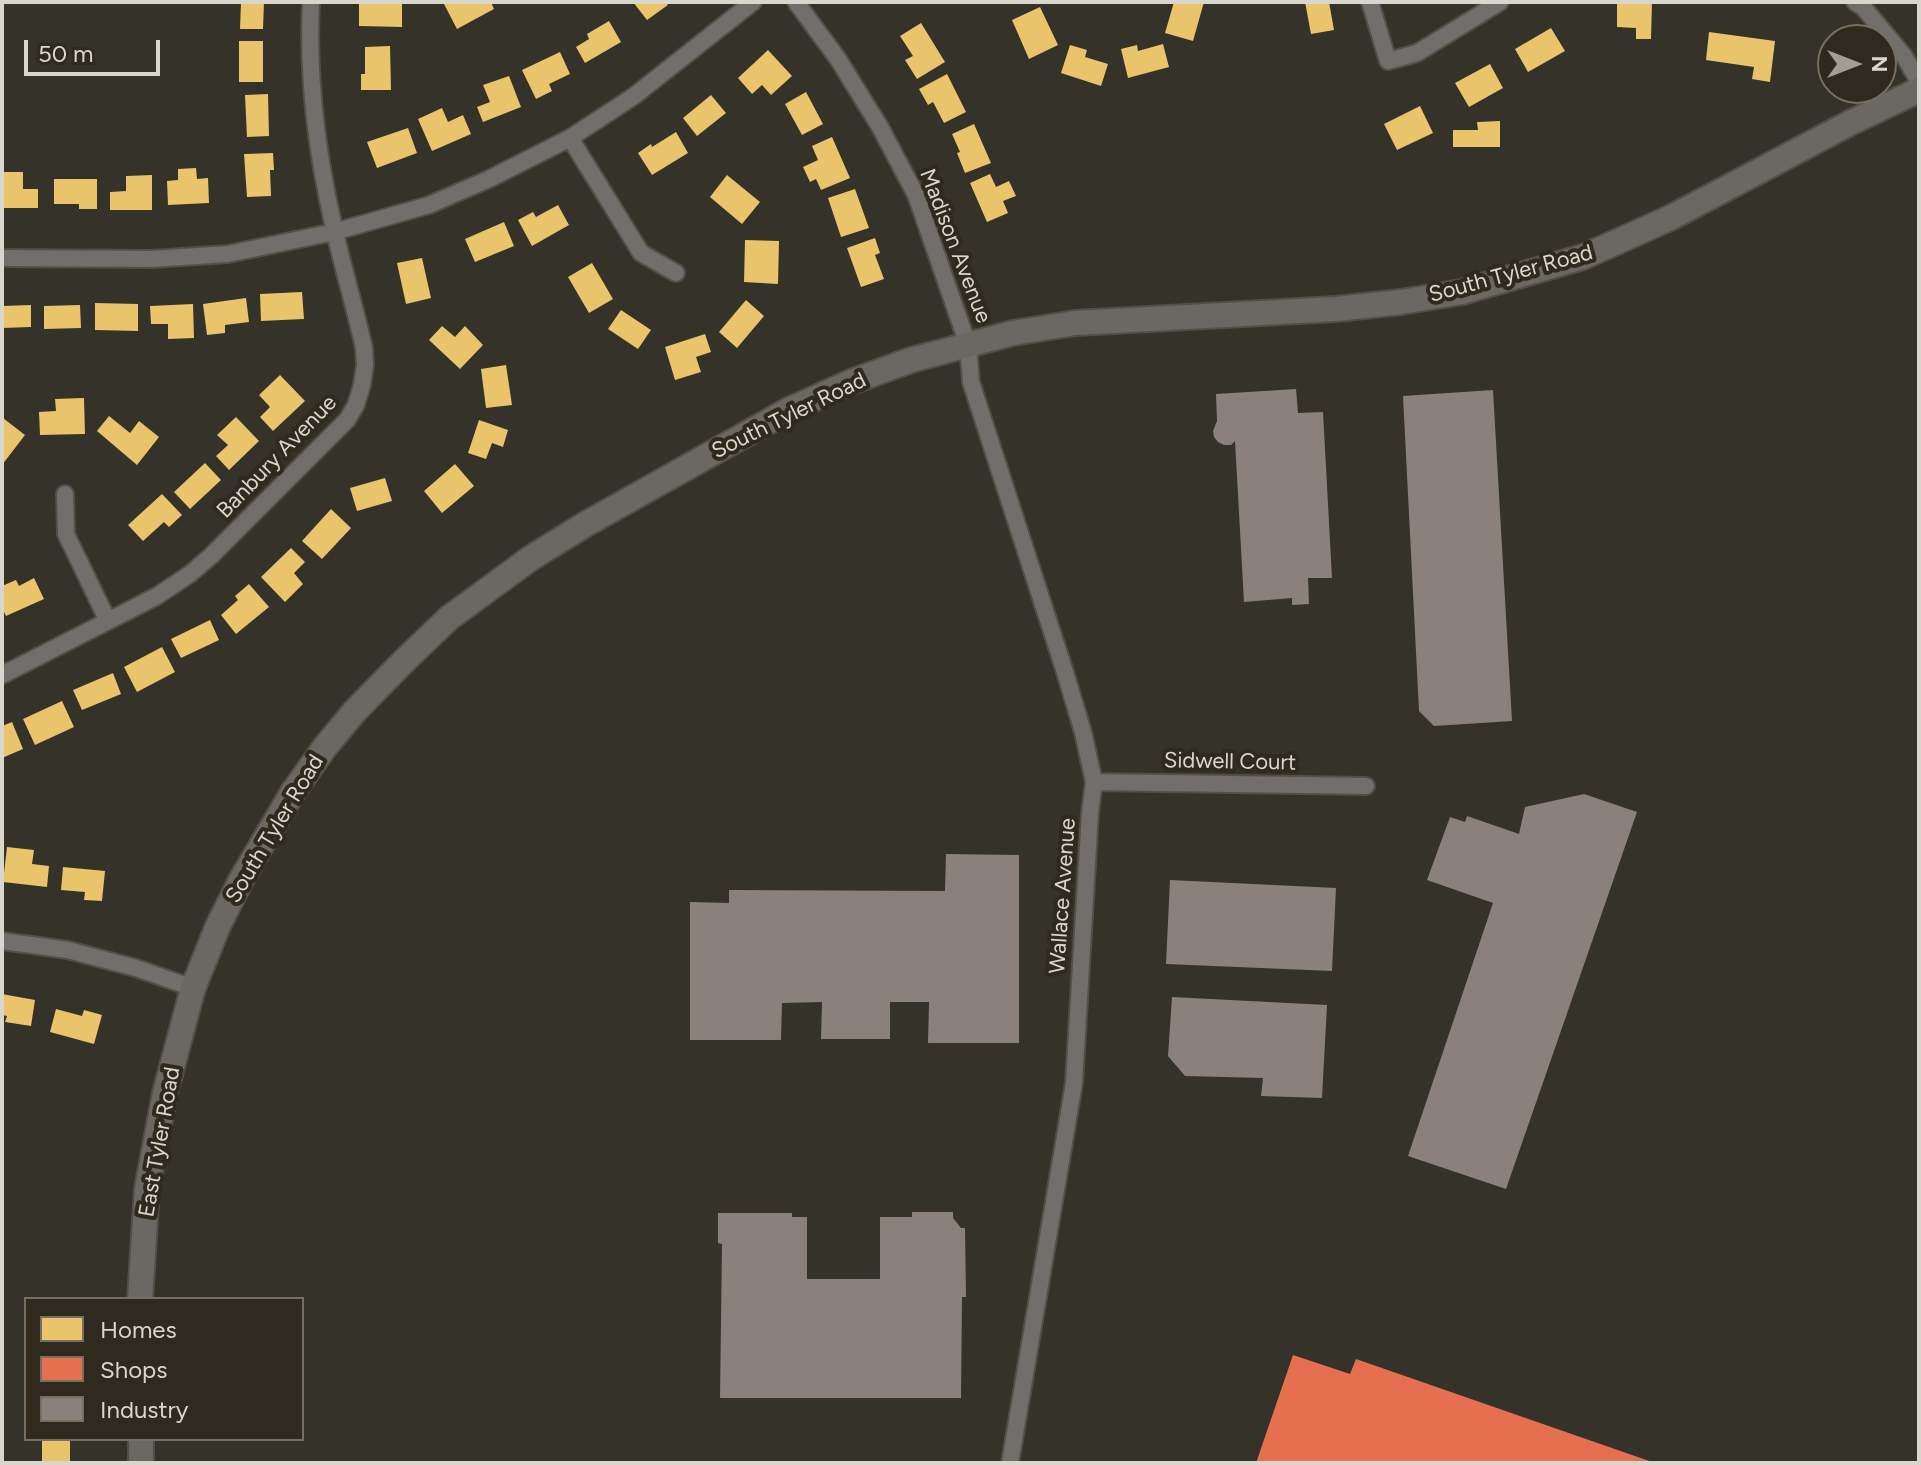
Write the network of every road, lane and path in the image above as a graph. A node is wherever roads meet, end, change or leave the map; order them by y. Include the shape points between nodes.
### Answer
1 (311, 2) edge
2 (753, 2) edge
3 (796, 2) edge
4 (1370, 2) edge
5 (1500, 2) edge
6 (1855, 2) edge
7 (1919, 82) edge
8 (1919, 90) edge
9 (570, 138) junction
10 (334, 232) junction
11 (2, 258) edge
12 (676, 273) dead end
13 (968, 345) junction
14 (65, 494) dead end
15 (107, 619) junction
16 (2, 675) edge
17 (1094, 782) junction
18 (1366, 786) dead end
19 (2, 941) edge
20 (193, 988) junction
21 (140, 1297) edge
22 (141, 1441) edge
23 (141, 1463) edge
24 (1010, 1463) edge

1 - 10 street, Banbury Avenue via 315,125
2 - 9 street via 634,96
3 - 13 street, Madison Avenue via 838,59 916,195
4 - 5 street via 1388,61 1417,53
6 - 7 street via 1904,56
8 - 13 street, South Tyler Road via 1583,257 1475,288 1336,309 1075,323
9 - 10 street via 429,205
9 - 12 street via 641,253
10 - 11 street via 228,254
10 - 15 street, Banbury Avenue via 364,348 362,385 347,420 190,574
13 - 17 street, Wallace Avenue via 971,382 1064,669
13 - 20 street, South Tyler Road via 896,365 789,410 586,524 449,618 355,711 293,792 241,880
14 - 15 street via 66,534
15 - 16 street, Banbury Avenue
17 - 18 street, Sidwell Court
17 - 24 street, Wallace Avenue via 1074,1083
19 - 20 street via 68,950
20 - 21 street, East Tyler Road via 147,1189
22 - 23 street

